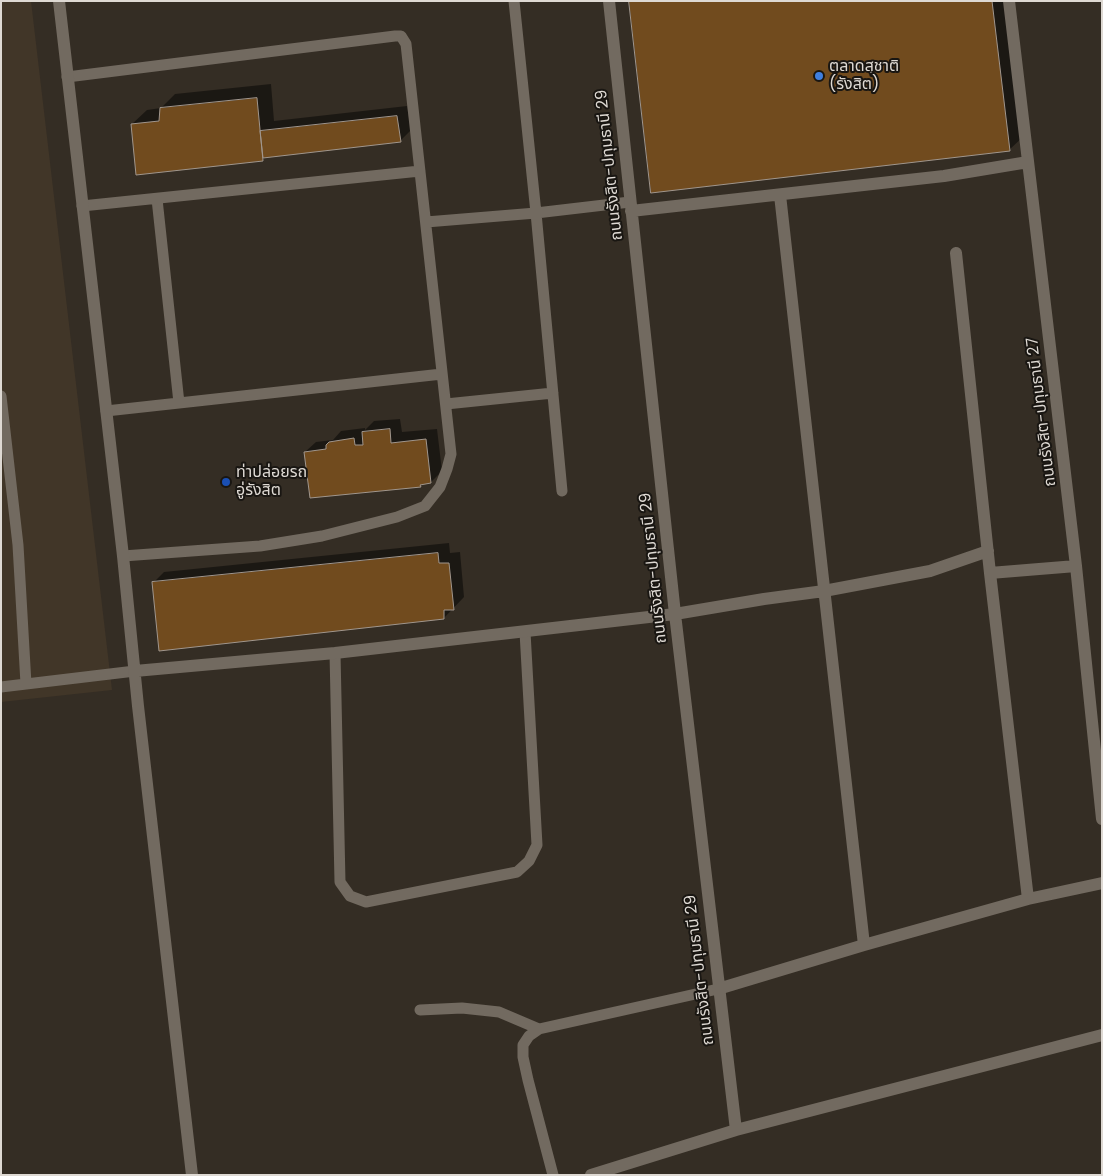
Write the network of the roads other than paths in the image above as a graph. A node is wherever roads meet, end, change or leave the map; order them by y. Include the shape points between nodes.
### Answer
1 (59, 1) edge
2 (514, 1) edge
3 (609, 1) edge
4 (1009, 1) edge
5 (67, 77) junction
6 (1028, 162) junction
7 (420, 171) junction
8 (780, 195) junction
9 (157, 199) junction
10 (82, 206) junction
11 (630, 206) junction
12 (536, 213) junction
13 (426, 222) junction
14 (956, 253) dead end
15 (442, 374) junction
16 (553, 393) junction
17 (1, 396) edge
18 (179, 403) junction
19 (446, 404) junction
20 (106, 411) junction
21 (562, 491) dead end
22 (988, 551) junction
23 (123, 556) junction
24 (1076, 566) junction
25 (990, 573) junction
26 (824, 591) junction
27 (675, 614) junction
28 (525, 632) junction
29 (335, 652) junction
30 (135, 671) junction
31 (26, 684) junction
32 (1, 687) edge
33 (1102, 819) edge
34 (1102, 883) edge
35 (1028, 899) junction
36 (864, 945) junction
37 (718, 989) junction
38 (420, 1010) dead end
39 (539, 1029) junction
40 (1102, 1035) edge
41 (736, 1130) junction
42 (192, 1175) edge
43 (553, 1175) edge
44 (591, 1175) edge

1 - 5 street
2 - 12 lane
3 - 11 street, ถนนรังสิต-ปทุมธานี 29
4 - 6 street, ถนนรังสิต-ปทุมธานี 27
5 - 7 lane via 401,36 406,44
5 - 10 street
6 - 8 street via 944,176
6 - 24 street, ถนนรังสิต-ปทุมธานี 27
7 - 9 lane
7 - 13 lane
8 - 11 street
8 - 26 street
9 - 10 lane
9 - 18 lane
10 - 20 street
11 - 12 lane
11 - 27 street, ถนนรังสิต-ปทุมธานี 29
12 - 13 lane
12 - 16 lane
13 - 15 lane
14 - 22 street
15 - 18 lane
15 - 19 lane
16 - 19 lane
16 - 21 lane
17 - 31 lane via 18,545
18 - 20 lane
19 - 23 lane via 451,454 440,487 425,506 397,517 322,536 260,546
20 - 23 street
22 - 25 street
22 - 26 street via 930,571
23 - 30 street
24 - 25 street
24 - 33 street, ถนนรังสิต-ปทุมธานี 27
25 - 35 street
26 - 27 street
26 - 36 street
27 - 28 street
27 - 37 street, ถนนรังสิต-ปทุมธานี 29
28 - 29 street
28 - 29 lane via 537,844 529,861 517,872 366,902 350,896 340,882
29 - 30 street
30 - 31 lane
30 - 42 street
31 - 32 lane
34 - 35 street
35 - 36 street
36 - 37 street
37 - 39 lane
37 - 41 street, ถนนรังสิต-ปทุมธานี 29
38 - 39 lane via 462,1008 499,1012
39 - 43 lane via 523,1045 523,1057
40 - 41 street
41 - 44 street

